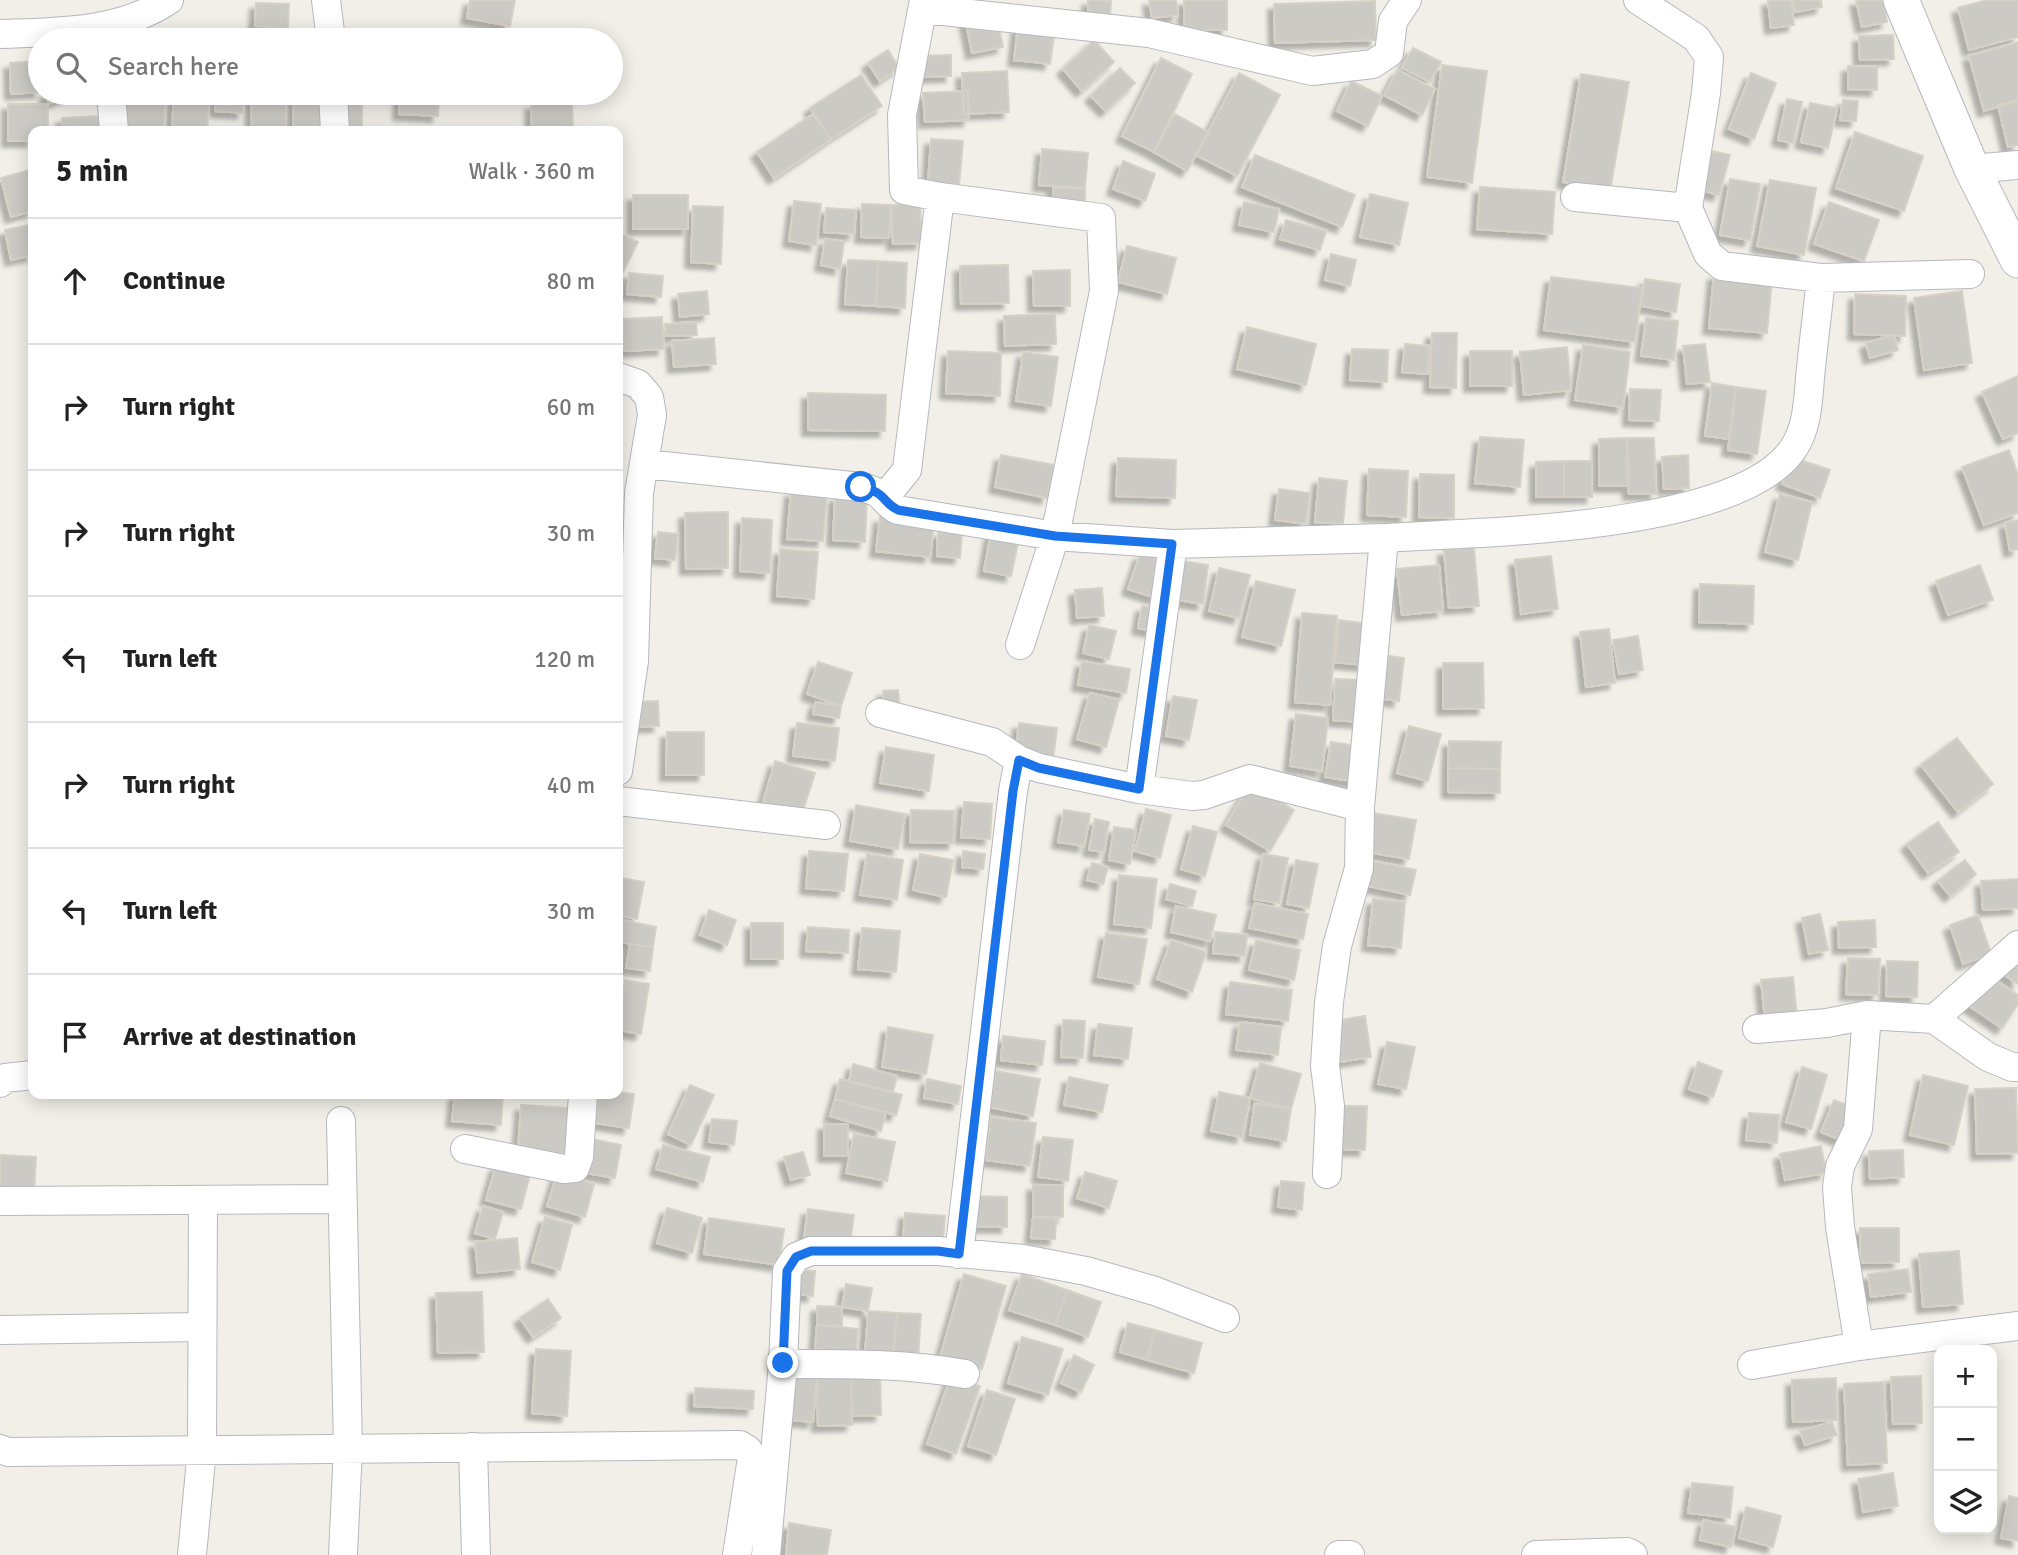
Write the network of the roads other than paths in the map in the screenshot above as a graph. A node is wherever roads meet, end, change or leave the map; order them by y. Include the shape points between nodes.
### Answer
1 (169, 0) edge
2 (327, 0) edge
3 (1407, 0) edge
4 (1638, 0) edge
5 (1900, 0) edge
6 (924, 4) edge
7 (118, 28) edge
8 (330, 28) edge
9 (28, 33) edge
10 (0, 34) edge
11 (112, 105) edge
12 (334, 105) edge
13 (114, 126) edge
14 (335, 126) edge
15 (2018, 165) edge
16 (1972, 169) junction
17 (940, 197) junction
18 (1575, 197) dead end
19 (1688, 208) junction
20 (2018, 260) edge
21 (1970, 274) dead end
22 (1821, 278) junction
23 (623, 379) edge
24 (645, 464) junction
25 (885, 497) junction
26 (1055, 536) junction
27 (1384, 538) junction
28 (1172, 544) junction
29 (1020, 645) dead end
30 (626, 662) edge
31 (623, 703) edge
32 (880, 713) dead end
33 (1019, 760) junction
34 (1139, 789) junction
35 (623, 803) edge
36 (1360, 807) junction
37 (826, 825) dead end
38 (2018, 945) edge
39 (1867, 1015) junction
40 (1934, 1019) junction
41 (1757, 1029) dead end
42 (2018, 1067) edge
43 (28, 1075) edge
44 (0, 1083) edge
45 (583, 1099) edge
46 (341, 1121) dead end
47 (465, 1149) dead end
48 (1327, 1174) dead end
49 (341, 1199) junction
50 (0, 1200) edge
51 (203, 1201) junction
52 (959, 1254) junction
53 (1225, 1318) dead end
54 (2018, 1326) edge
55 (202, 1327) junction
56 (0, 1330) edge
57 (1859, 1346) junction
58 (783, 1363) junction
59 (1752, 1365) dead end
60 (965, 1374) dead end
61 (473, 1447) junction
62 (348, 1448) junction
63 (202, 1449) junction
64 (0, 1450) edge
65 (192, 1555) edge
66 (344, 1555) edge
67 (476, 1555) edge
68 (737, 1555) edge
69 (766, 1555) edge
70 (1342, 1555) edge
71 (1350, 1555) edge
72 (1536, 1555) edge
73 (1633, 1555) edge

1 - 7 street
2 - 8 street
3 - 6 street via 1393,21 1390,53 1373,64 1312,71 1149,33
4 - 19 street via 1696,38 1709,58
5 - 16 street
6 - 17 street via 902,115 904,190
9 - 10 street
11 - 13 street
12 - 14 street
15 - 16 street
16 - 20 street
17 - 25 street via 907,470
17 - 26 street via 1101,218 1104,291
18 - 19 street
19 - 22 street via 1709,254 1722,266
21 - 22 street
22 - 27 street via 1805,422 1796,445 1769,473 1695,504 1619,521
23 - 24 street via 638,384 649,397 652,415
24 - 25 street via 861,487
24 - 30 street
25 - 26 street via 898,510
26 - 28 street
26 - 29 street
27 - 28 street
27 - 36 street
28 - 34 street
30 - 31 street
32 - 33 street via 992,742
33 - 34 street
33 - 52 street
34 - 36 street via 1204,795 1250,779
35 - 37 street
36 - 48 street via 1359,868 1337,946 1329,1002
38 - 40 street
39 - 40 street
39 - 41 street
39 - 57 street via 1858,1129 1840,1166 1837,1186
40 - 42 street via 1988,1057
43 - 44 street
45 - 47 street via 575,1168
46 - 49 street
49 - 51 street
49 - 62 street
50 - 51 street
51 - 55 street
52 - 53 street via 1023,1259 1086,1271
52 - 58 street via 811,1251 796,1257 787,1271
54 - 57 street
55 - 56 street
55 - 63 street
57 - 59 street
58 - 60 street via 893,1365
58 - 69 street
61 - 62 street
61 - 67 street
61 - 68 street via 740,1446 752,1458
62 - 63 street
62 - 66 street
63 - 64 street
63 - 65 street
70 - 71 street
72 - 73 street

